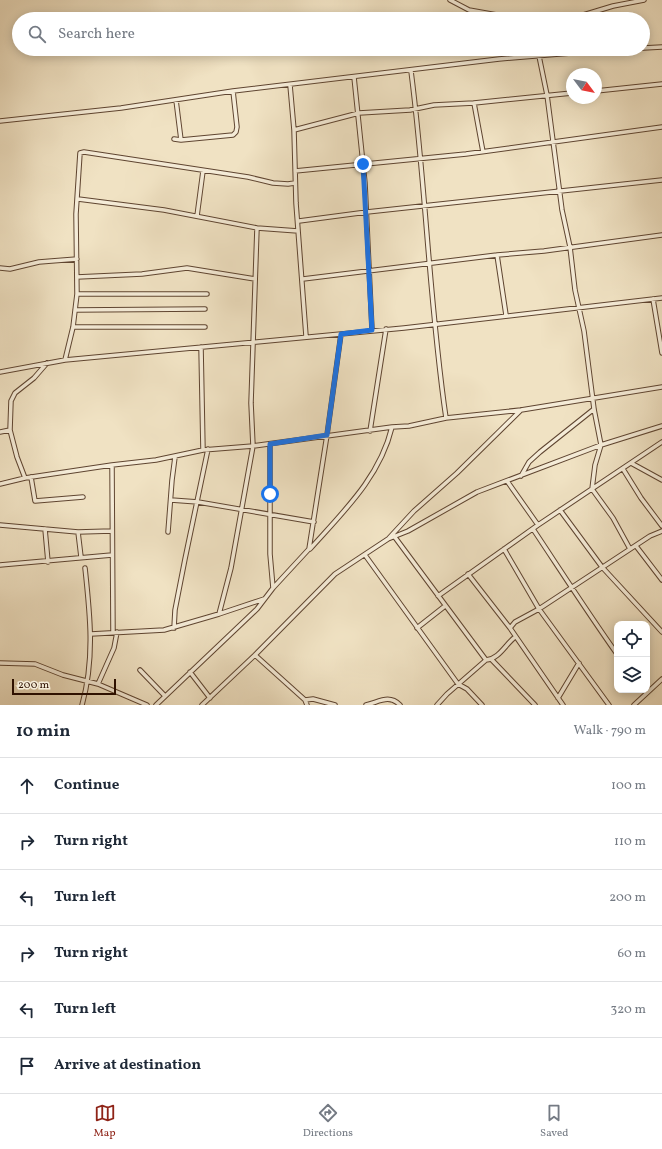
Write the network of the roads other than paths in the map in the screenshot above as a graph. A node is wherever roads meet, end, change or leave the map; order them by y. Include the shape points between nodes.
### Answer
1 (450, 0) edge
2 (644, 0) edge
3 (480, 12) edge
4 (593, 12) edge
5 (662, 47) edge
6 (650, 48) edge
7 (539, 56) joint
8 (411, 71) junction
9 (354, 77) junction
10 (662, 84) edge
11 (290, 85) junction
12 (233, 91) junction
13 (602, 91) edge
14 (566, 93) edge
15 (547, 95) junction
16 (176, 100) junction
17 (474, 103) junction
18 (416, 109) junction
19 (359, 113) junction
20 (0, 121) edge
21 (662, 127) edge
22 (294, 130) junction
23 (174, 139) dead end
24 (181, 140) junction
25 (553, 143) junction
26 (483, 152) junction
27 (420, 158) junction
28 (363, 164) junction
29 (203, 171) junction
30 (295, 171) junction
31 (662, 180) edge
32 (295, 183) junction
33 (561, 191) junction
34 (78, 199) junction
35 (424, 206) junction
36 (367, 212) junction
37 (196, 216) junction
38 (299, 222) junction
39 (257, 228) junction
40 (298, 231) junction
41 (662, 235) edge
42 (570, 247) junction
43 (497, 255) junction
44 (77, 259) junction
45 (430, 264) junction
46 (0, 268) edge
47 (370, 270) junction
48 (77, 276) junction
49 (255, 279) junction
50 (303, 279) junction
51 (77, 294) junction
52 (207, 294) dead end
53 (662, 298) edge
54 (653, 299) junction
55 (580, 308) junction
56 (205, 309) dead end
57 (75, 310) junction
58 (506, 315) junction
59 (434, 323) junction
60 (73, 327) junction
61 (205, 328) dead end
62 (386, 329) junction
63 (372, 330) junction
64 (341, 334) junction
65 (306, 336) junction
66 (254, 341) junction
67 (201, 347) junction
68 (662, 353) edge
69 (64, 360) junction
70 (47, 363) junction
71 (0, 372) edge
72 (662, 387) edge
73 (594, 399) junction
74 (594, 409) junction
75 (520, 410) junction
76 (446, 418) junction
77 (662, 426) edge
78 (392, 427) junction
79 (10, 430) junction
80 (370, 431) junction
81 (0, 432) edge
82 (327, 435) junction
83 (662, 442) edge
84 (270, 444) junction
85 (601, 445) junction
86 (253, 446) junction
87 (208, 449) junction
88 (203, 450) junction
89 (175, 457) junction
90 (631, 463) junction
91 (112, 465) junction
92 (623, 469) junction
93 (521, 476) junction
94 (31, 477) junction
95 (25, 478) junction
96 (662, 480) edge
97 (507, 481) junction
98 (0, 484) edge
99 (592, 489) junction
100 (83, 497) dead end
101 (171, 500) junction
102 (198, 502) junction
103 (242, 510) junction
104 (560, 510) junction
105 (270, 516) junction
106 (314, 522) junction
107 (0, 525) edge
108 (538, 525) junction
109 (662, 526) edge
110 (45, 529) junction
111 (533, 529) junction
112 (112, 531) junction
113 (662, 531) edge
114 (78, 532) junction
115 (168, 532) dead end
116 (394, 536) junction
117 (388, 539) junction
118 (636, 546) junction
119 (504, 549) junction
120 (630, 549) junction
121 (309, 550) junction
122 (112, 555) junction
123 (365, 555) junction
124 (81, 557) junction
125 (48, 562) junction
126 (0, 565) edge
127 (602, 567) junction
128 (85, 568) dead end
129 (468, 574) junction
130 (662, 580) edge
131 (273, 588) junction
132 (571, 588) junction
133 (438, 596) junction
134 (265, 598) junction
135 (445, 606) junction
136 (539, 609) junction
137 (219, 614) junction
138 (174, 628) junction
139 (417, 628) junction
140 (510, 628) junction
141 (115, 632) junction
142 (662, 632) edge
143 (91, 634) junction
144 (515, 636) junction
145 (614, 650) edge
146 (255, 655) junction
147 (486, 660) junction
148 (492, 660) junction
149 (0, 663) edge
150 (579, 663) junction
151 (140, 670) dead end
152 (190, 672) junction
153 (662, 679) edge
154 (88, 681) junction
155 (98, 684) junction
156 (458, 684) junction
157 (646, 695) joint
158 (165, 696) junction
159 (210, 698) junction
160 (305, 700) junction
161 (561, 702) edge
162 (82, 705) edge
163 (147, 705) edge
164 (156, 705) edge
165 (202, 705) edge
166 (307, 705) edge
167 (335, 705) edge
168 (366, 705) edge
169 (400, 705) edge
170 (437, 705) edge
171 (482, 705) edge
172 (535, 705) edge
173 (556, 705) edge
174 (609, 705) edge
175 (634, 705) edge

1 - 3 street via 469,10
2 - 4 street
5 - 6 street
7 - 8 street
7 - 15 street
8 - 9 street
8 - 18 street
9 - 11 street
9 - 19 street
10 - 13 street
11 - 12 street
11 - 22 street
12 - 16 street
12 - 24 street via 236,132 233,135
14 - 15 street
15 - 17 street
15 - 25 street
16 - 20 street
16 - 24 street
17 - 18 street via 434,105
17 - 26 street
18 - 19 street
18 - 27 street
19 - 22 street
19 - 28 street
21 - 25 street
22 - 30 street
23 - 24 street
25 - 26 street
25 - 33 street
26 - 27 street
27 - 28 street
27 - 35 street
28 - 30 street
28 - 36 street
29 - 32 street via 273,183
29 - 34 street via 82,152 79,156
29 - 37 street
30 - 32 street
31 - 33 street
32 - 38 street
33 - 35 street
33 - 42 street via 562,210
34 - 37 street
34 - 44 street
35 - 36 street
35 - 45 street
36 - 38 street
36 - 47 street
37 - 39 street
38 - 40 street
39 - 40 street
39 - 49 street
40 - 50 street
41 - 42 street
42 - 43 street
42 - 55 street via 575,290
43 - 45 street
43 - 58 street
44 - 46 street via 39,262 10,269
44 - 48 street
45 - 47 street
45 - 59 street
47 - 50 street
47 - 63 street
48 - 49 street via 142,274 195,268
48 - 51 street
49 - 66 street
50 - 65 street
51 - 52 street
51 - 57 street
53 - 54 street
54 - 55 street
54 - 68 street
55 - 58 street
55 - 73 street
56 - 57 street
57 - 60 street
58 - 59 street
59 - 62 street
59 - 76 street
60 - 61 street
60 - 69 street
62 - 63 street
62 - 80 street
63 - 64 street
64 - 65 street
64 - 82 street
65 - 66 street
66 - 67 street
66 - 86 street via 251,403
67 - 69 street
67 - 88 street
69 - 70 street
70 - 71 street
70 - 79 street via 34,378 15,393 11,401
72 - 73 street
73 - 74 street
73 - 75 street
74 - 85 street
74 - 93 street via 529,462
75 - 76 street
75 - 117 street
76 - 78 street
77 - 85 street
78 - 80 street
78 - 121 street via 383,454 362,491
79 - 81 street
79 - 95 street
80 - 82 street
82 - 84 street
82 - 106 street
83 - 90 street
84 - 86 street
84 - 105 street
85 - 93 street
85 - 99 street
86 - 87 street
86 - 103 street
87 - 88 street
87 - 102 street
88 - 89 street
89 - 91 street
89 - 101 street
90 - 92 street
90 - 96 street
91 - 94 street
91 - 112 street
92 - 99 street
92 - 109 street
93 - 97 street
94 - 95 street
94 - 100 street via 35,501
95 - 98 street
97 - 108 street
97 - 116 street via 466,497 408,531
99 - 104 street
99 - 120 street via 613,518
101 - 102 street
101 - 115 street
102 - 103 street
102 - 138 street via 175,610
103 - 105 street
103 - 137 street
104 - 108 street
104 - 127 street
105 - 106 street
105 - 131 street
106 - 121 street
107 - 110 street
108 - 111 street
110 - 114 street
110 - 125 street
111 - 119 street
111 - 132 street
112 - 114 street
112 - 122 street
113 - 118 street
114 - 124 street
116 - 117 street
116 - 133 street
117 - 123 street
118 - 120 street
118 - 130 street
119 - 129 street
119 - 136 street
120 - 127 street
121 - 131 street
122 - 124 street
122 - 141 street
123 - 139 street
123 - 146 street via 334,574
124 - 125 street
125 - 126 street
127 - 132 street
127 - 142 street
128 - 143 street
129 - 133 street
129 - 140 street
131 - 134 street
132 - 136 street
132 - 145 street
133 - 135 street
134 - 137 street
134 - 152 street via 238,628
135 - 139 street
135 - 147 street
136 - 140 street via 515,622
136 - 150 street
137 - 138 street
138 - 141 street
139 - 156 street
140 - 144 street
141 - 143 street
141 - 155 street via 114,648
143 - 154 street
144 - 148 street
144 - 161 street
146 - 159 street
146 - 160 street
147 - 148 street
147 - 156 street
148 - 172 street
149 - 154 street via 35,664
150 - 161 street
150 - 174 street
151 - 158 street
152 - 158 street
152 - 159 street
153 - 157 street
154 - 155 street
154 - 162 street
155 - 163 street
156 - 170 street
156 - 171 street via 467,688
157 - 175 street
158 - 164 street
159 - 165 street
160 - 166 street
160 - 167 street via 313,698
161 - 173 street
168 - 169 street via 390,699

